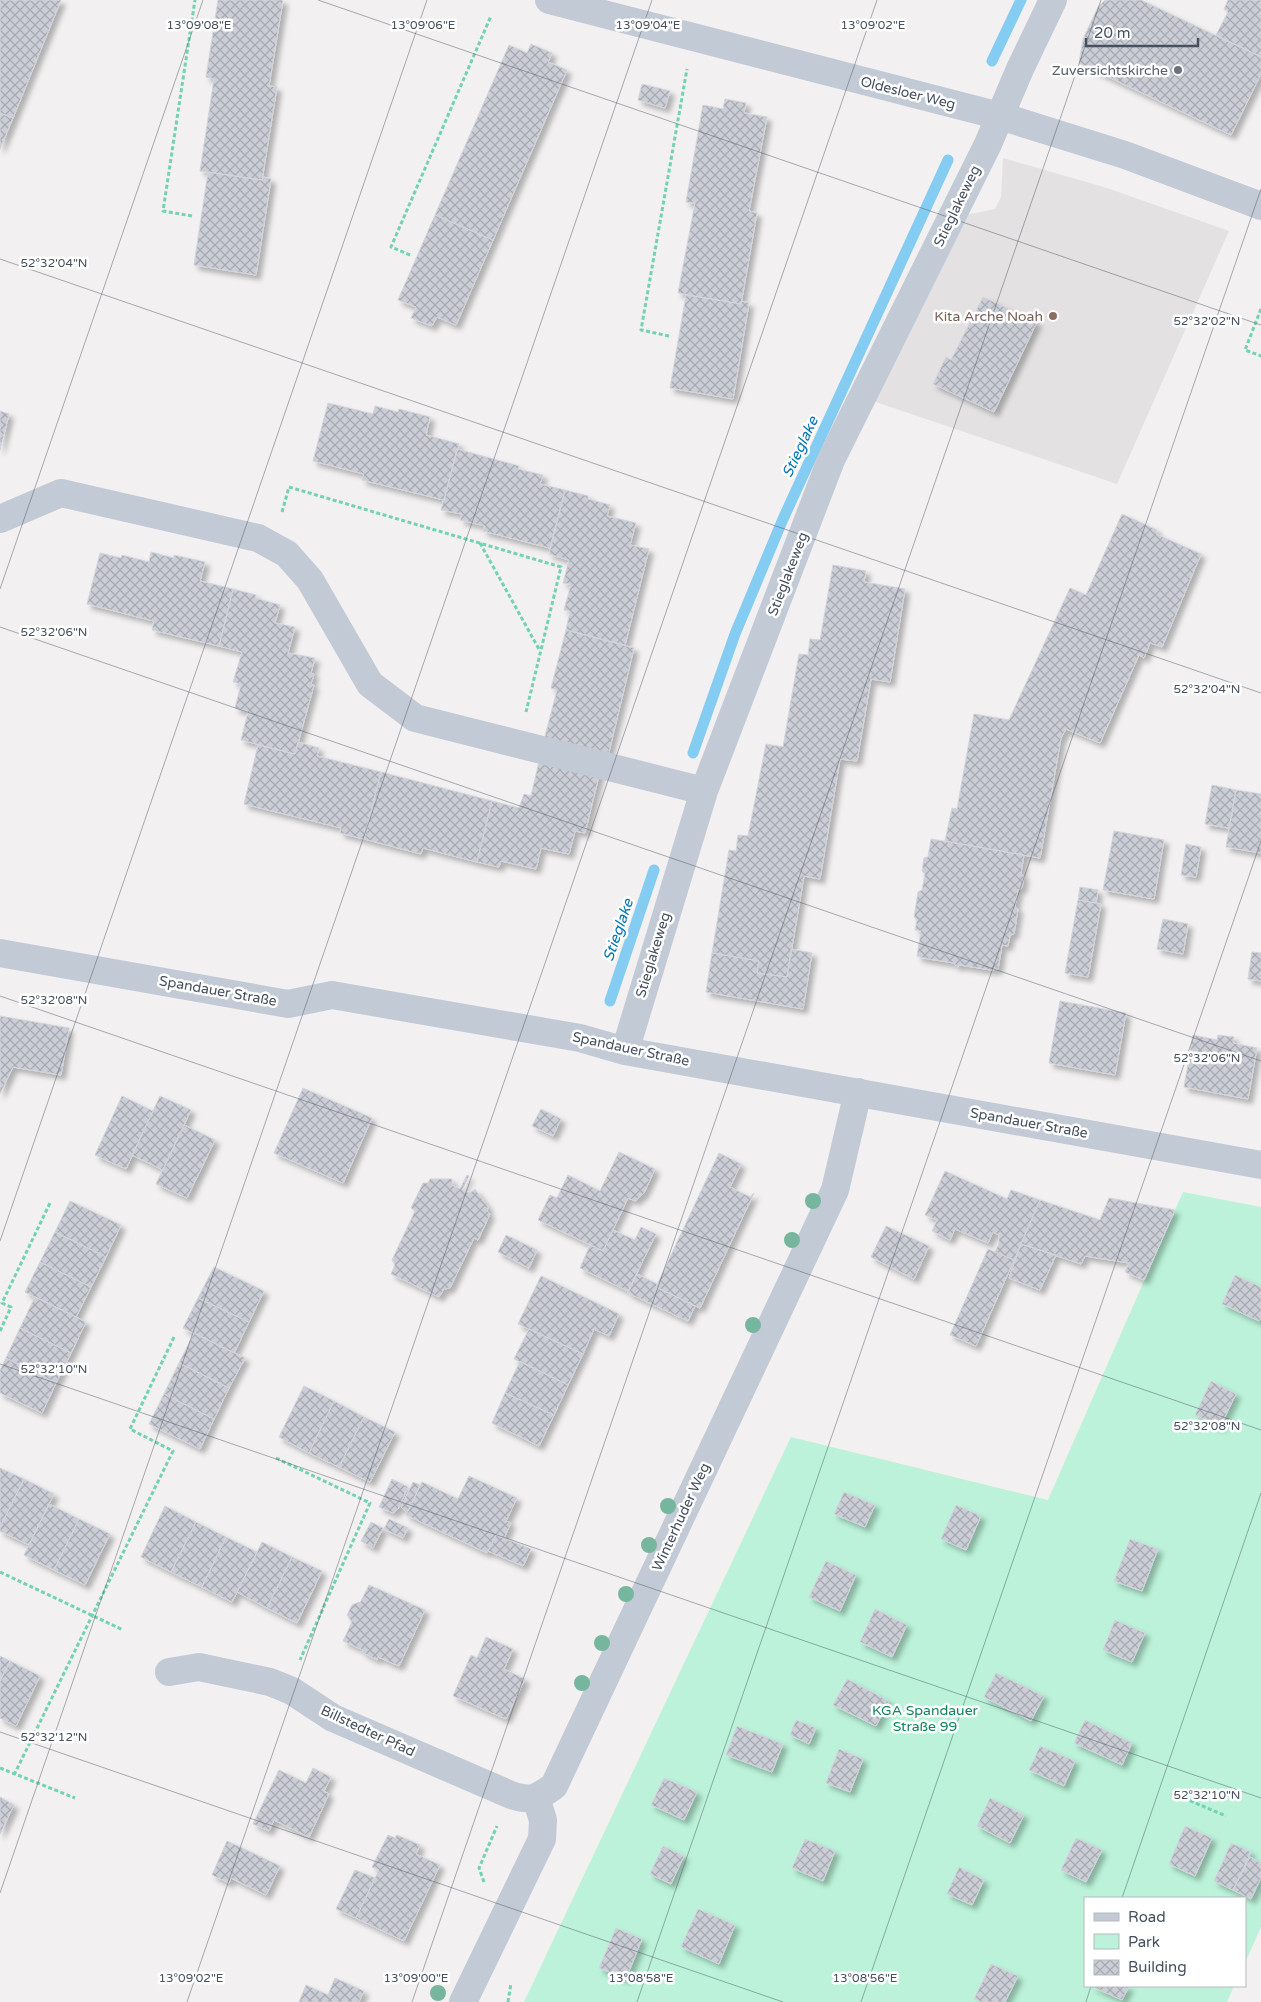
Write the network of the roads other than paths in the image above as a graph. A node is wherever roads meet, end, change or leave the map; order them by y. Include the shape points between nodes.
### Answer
1 (549, 0) edge
2 (1053, 0) edge
3 (1000, 116) junction
4 (1261, 206) edge
5 (0, 519) edge
6 (704, 791) junction
7 (0, 953) edge
8 (625, 1051) junction
9 (858, 1092) junction
10 (1261, 1164) edge
11 (169, 1672) dead end
12 (536, 1798) junction
13 (463, 2002) edge

1 - 3 street, Oldesloer Weg
2 - 3 street, Stieglakeweg
3 - 4 street, Oldesloer Weg via 1125,155
3 - 6 street, Stieglakeweg via 831,460
5 - 6 street via 62,492 258,538 287,554 310,580 370,684 415,718
6 - 8 street, Stieglakeweg
7 - 8 street, Spandauer Straße via 288,1004 332,995 580,1038
8 - 9 street, Spandauer Straße
9 - 10 street, Spandauer Straße
9 - 12 street, Winterhuder Weg via 835,1190 554,1786
11 - 12 street, Billstedter Pfad via 199,1667 270,1682 341,1721 511,1795
12 - 13 street via 543,1820 542,1839

